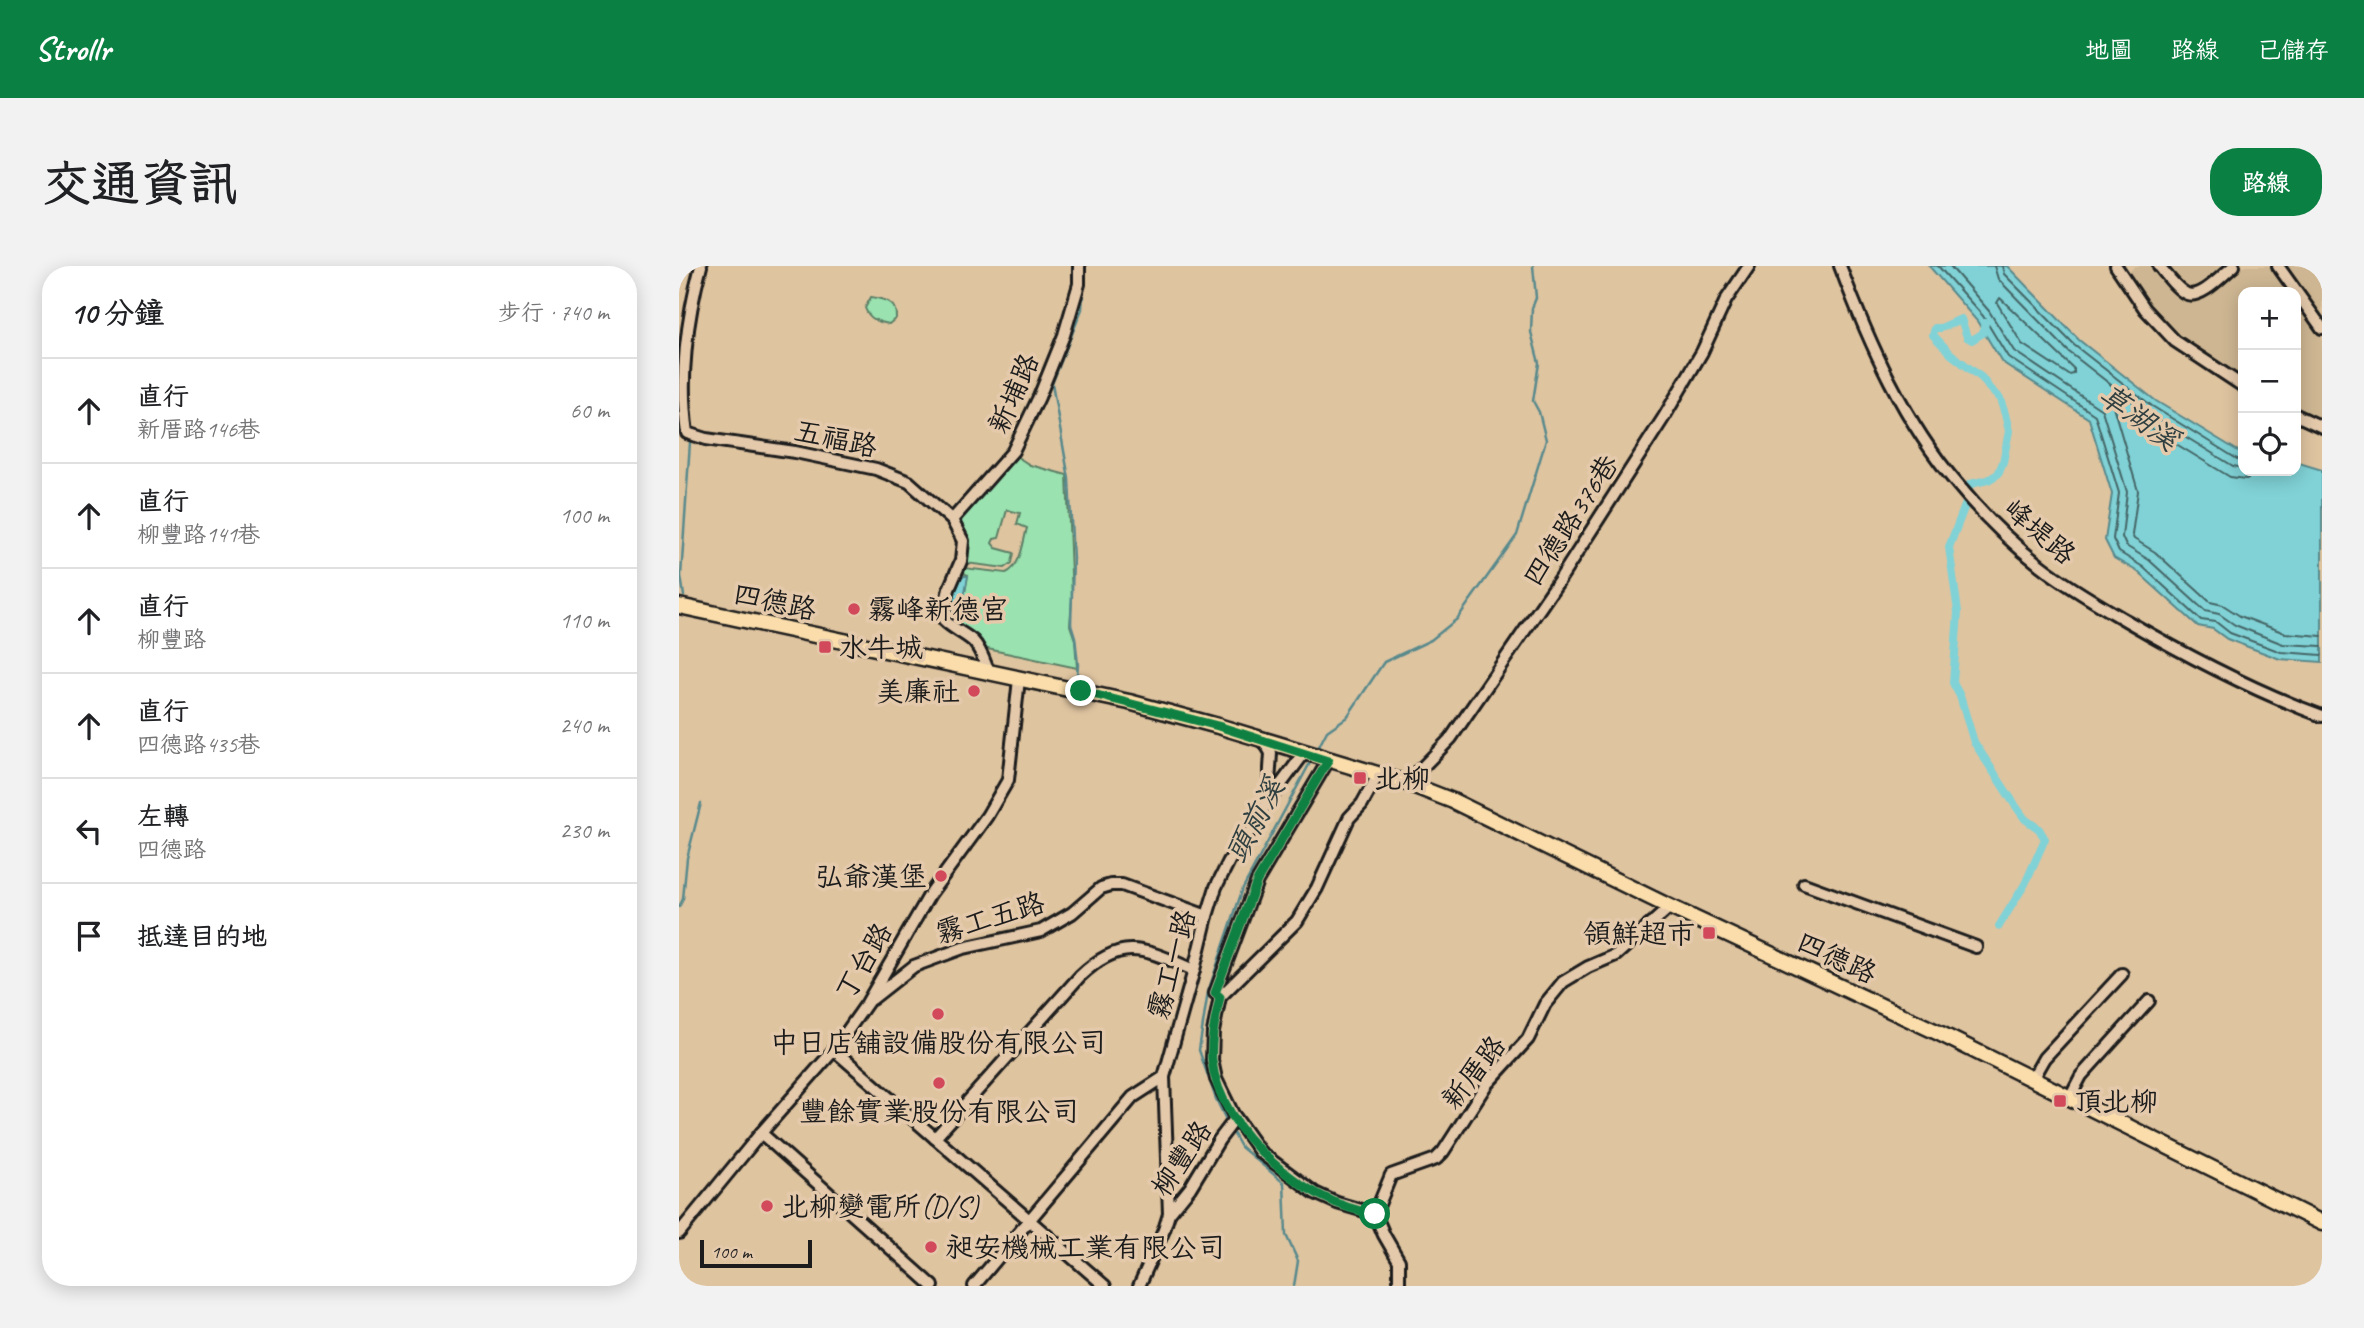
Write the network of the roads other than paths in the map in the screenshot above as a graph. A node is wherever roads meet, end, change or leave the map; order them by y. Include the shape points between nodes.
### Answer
1 (701, 266) edge
2 (1079, 266) edge
3 (1749, 266) edge
4 (1840, 266) edge
5 (2116, 266) edge
6 (2158, 266) edge
7 (2234, 266) edge
8 (2278, 266) edge
9 (2322, 328) edge
10 (2238, 383) edge
11 (2301, 417) edge
12 (2322, 427) edge
13 (952, 520) junction
14 (679, 606) edge
15 (989, 673) junction
16 (1019, 679) junction
17 (2322, 716) edge
18 (1264, 741) junction
19 (1316, 756) junction
20 (1378, 775) junction
21 (1407, 783) junction
22 (1267, 803) junction
23 (1804, 884) dead end
24 (1670, 906) junction
25 (1207, 916) junction
26 (1976, 947) dead end
27 (1194, 970) junction
28 (2122, 974) dead end
29 (1220, 997) junction
30 (2149, 1001) dead end
31 (867, 1003) junction
32 (834, 1050) junction
33 (1164, 1077) junction
34 (2032, 1079) junction
35 (2070, 1097) junction
36 (1235, 1119) junction
37 (761, 1133) junction
38 (935, 1138) junction
39 (1169, 1214) junction
40 (1375, 1214) junction
41 (1029, 1221) junction
42 (2322, 1223) edge
43 (679, 1233) edge
44 (933, 1286) edge
45 (974, 1286) edge
46 (1105, 1286) edge
47 (1139, 1286) edge
48 (1399, 1286) edge

1 - 13 street, 五福路 via 681,347 687,433 885,471 909,482
2 - 13 street, 新埔路 via 1079,284 1064,335 1013,452
3 - 21 street, 四德路376巷 via 1664,417 1562,576 1451,738
4 - 17 street, 峰堤路 via 1877,356 1916,427 1957,484 1998,528 2042,567 2161,641
5 - 10 street via 2145,309 2175,341
6 - 7 street via 2187,294 2194,294
8 - 9 street
11 - 12 street
13 - 15 street via 963,541 944,620 978,646
14 - 15 main road, 四德路
15 - 16 main road, 四德路
16 - 18 main road, 四德路 via 1129,702
16 - 31 street, 丁台路 via 1008,780 930,894
18 - 19 main road, 四德路
18 - 22 street via 1271,752
19 - 20 main road, 四德路
19 - 22 street, 霧工一路
19 - 29 street, 柳豐路 via 1257,881 1215,993
20 - 21 main road, 四德路
20 - 29 street via 1349,818 1297,921
21 - 24 main road, 四德路
22 - 25 street, 霧工一路 via 1229,861
23 - 26 street
24 - 34 main road, 四德路
24 - 40 street, 新厝路 via 1616,955 1563,982 1545,1004 1528,1039 1486,1085 1443,1152 1436,1159 1391,1175
25 - 27 street, 霧工一路
25 - 31 street, 霧工五路 via 1111,885 1041,930 963,948 914,966
27 - 33 street, 霧工一路
27 - 38 street via 1149,952 1128,949 1104,956 1080,976
28 - 34 street via 2044,1058
29 - 36 street, 柳豐路 via 1212,1060
30 - 35 street via 2081,1076
31 - 32 street, 丁台路
32 - 37 street, 丁台路
32 - 38 street
33 - 39 street, 霧工一路
33 - 41 street via 1133,1097
34 - 35 main road, 四德路
35 - 42 main road, 四德路
36 - 39 street, 柳豐路
36 - 40 street via 1260,1152 1315,1192
37 - 43 street, 丁台路
37 - 44 street
38 - 41 street
39 - 47 street, 柳豐路
40 - 48 street via 1399,1261
41 - 45 street
41 - 46 street

